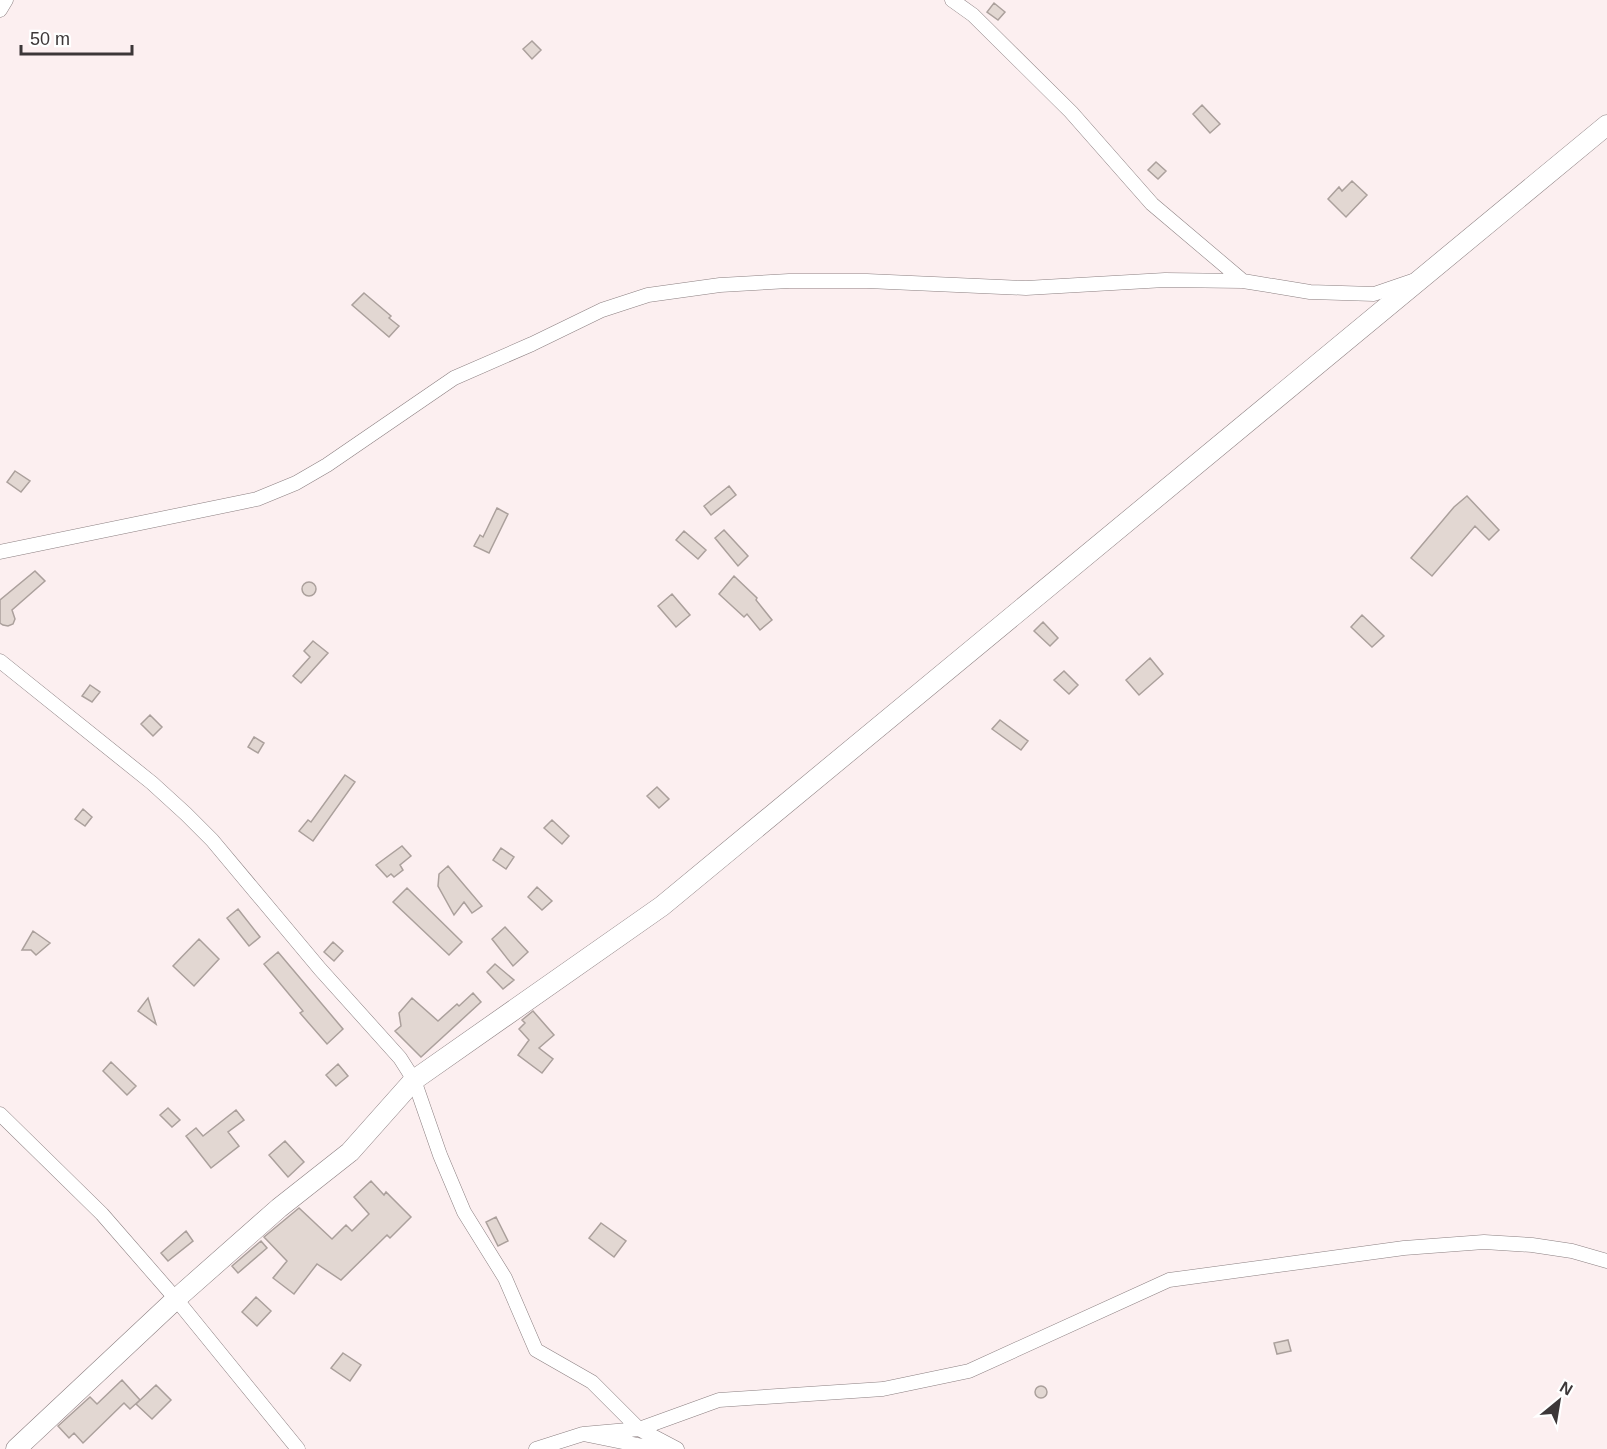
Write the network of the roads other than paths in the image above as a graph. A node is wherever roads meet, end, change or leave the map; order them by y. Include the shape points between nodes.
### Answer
1 (6, 0) edge
2 (952, 0) edge
3 (0, 10) edge
4 (1607, 125) edge
5 (1422, 278) junction
6 (1243, 281) junction
7 (0, 552) edge
8 (0, 661) edge
9 (414, 1080) junction
10 (0, 1114) edge
11 (1607, 1262) edge
12 (176, 1299) junction
13 (639, 1430) junction
14 (583, 1434) junction
15 (16, 1449) edge
16 (298, 1449) edge
17 (536, 1449) edge
18 (658, 1449) edge
19 (677, 1449) edge

1 - 3 street
2 - 6 street via 973,15 1071,112 1152,204
4 - 5 street
5 - 6 street via 1374,294 1310,292
5 - 9 street via 662,906
6 - 7 street via 1165,280 1026,288 789,281 720,285 648,296 602,310 454,378 327,465 257,499
8 - 9 street via 193,820 400,1058
9 - 12 street via 350,1152 279,1208
9 - 13 street via 464,1212 505,1278 536,1350 592,1382
10 - 12 street via 102,1214
11 - 13 street via 1572,1251 1484,1242 1404,1248 1169,1281 969,1371 884,1389 719,1400
12 - 15 street
12 - 16 street
13 - 14 street
13 - 19 street
14 - 17 street
14 - 18 street

